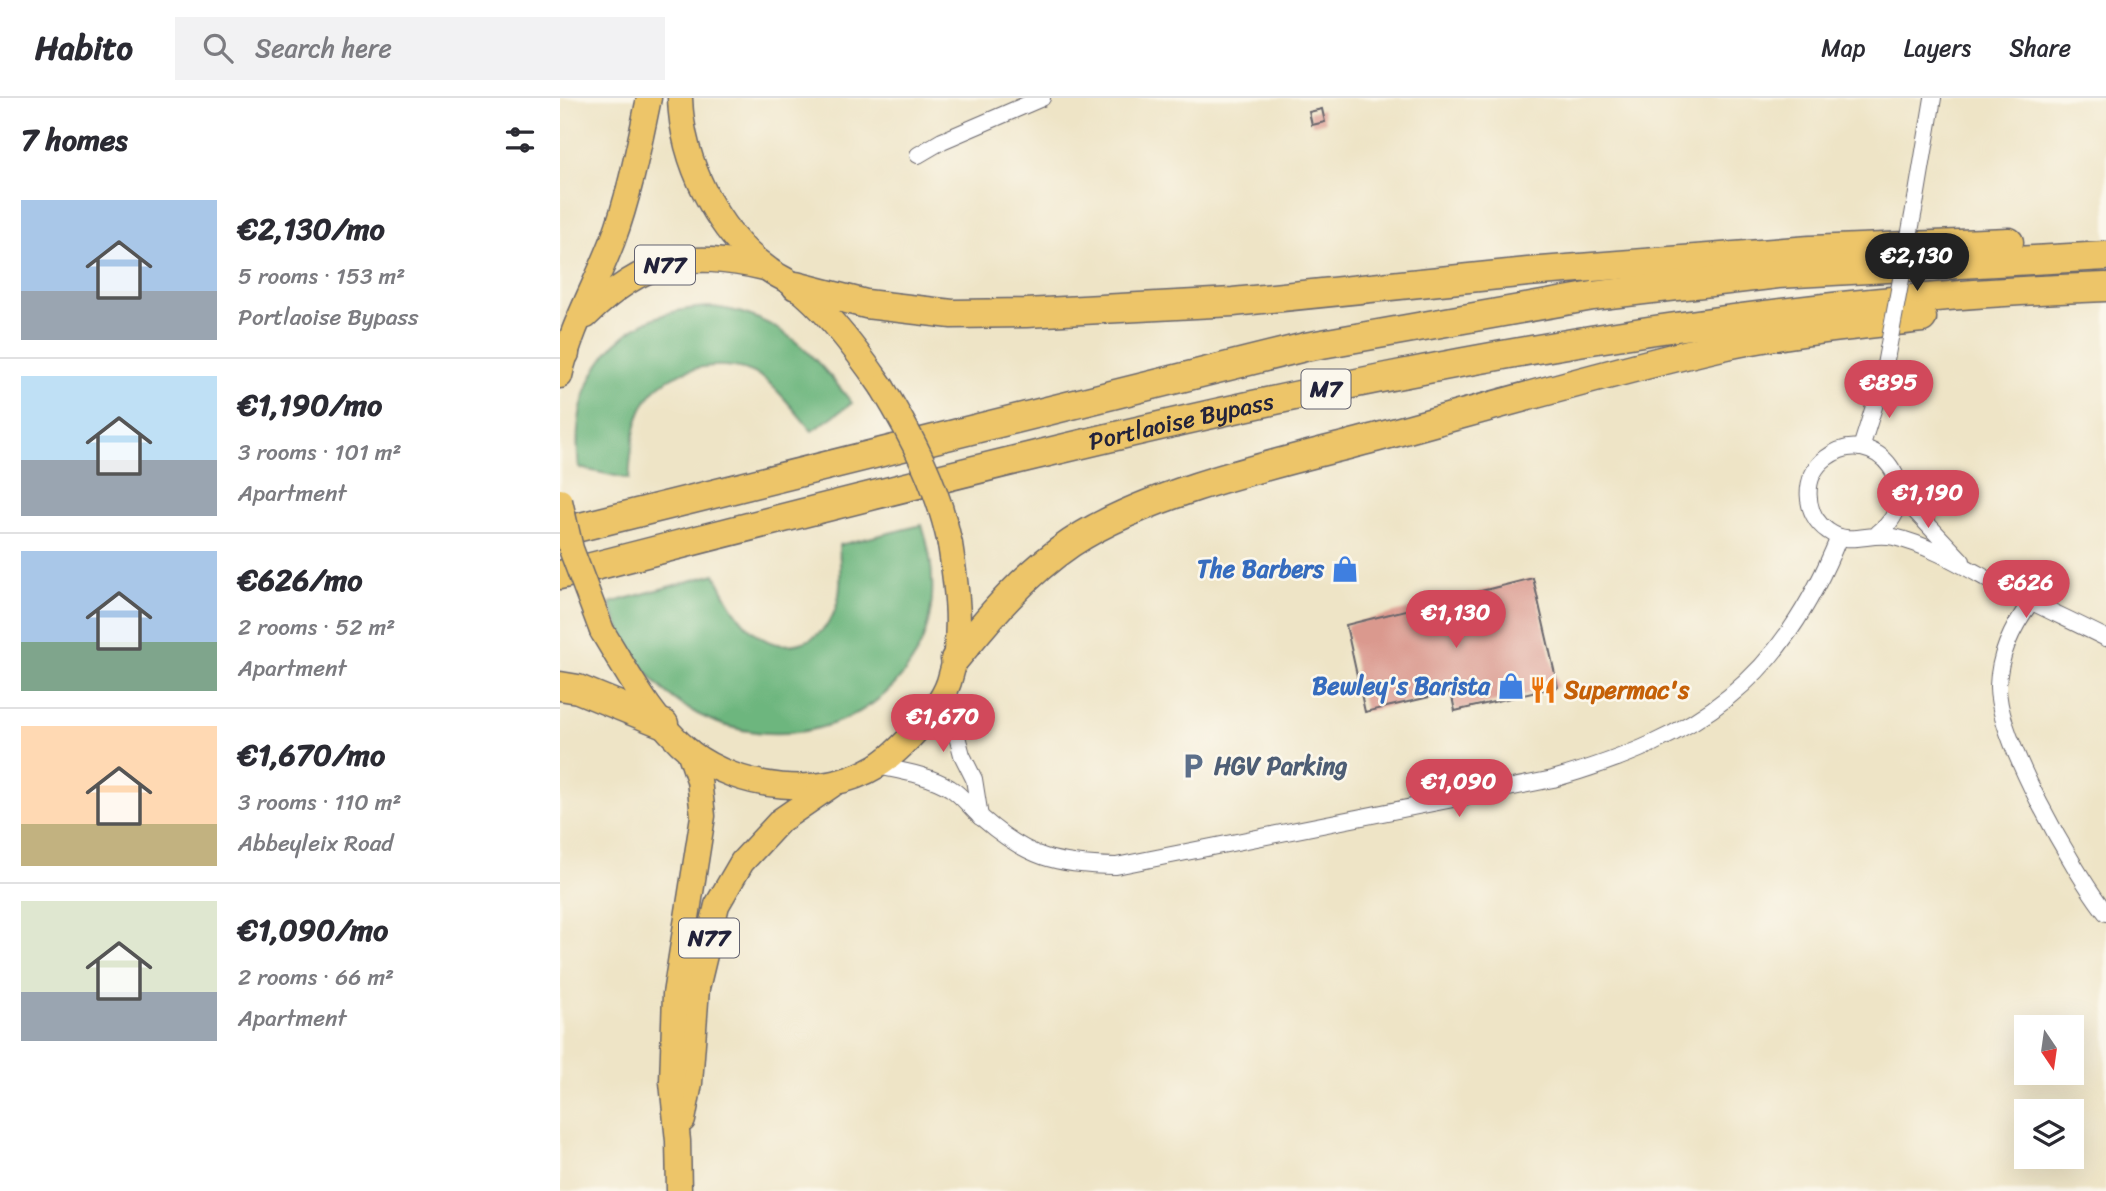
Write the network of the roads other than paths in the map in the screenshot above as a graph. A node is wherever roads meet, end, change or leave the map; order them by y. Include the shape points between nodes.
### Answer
1 (649, 98) edge
2 (680, 98) edge
3 (1042, 98) edge
4 (1933, 98) edge
5 (918, 155) dead end
6 (2106, 238) edge
7 (2106, 256) edge
8 (767, 269) junction
9 (796, 286) junction
10 (2106, 287) edge
11 (2106, 303) edge
12 (580, 322) junction
13 (562, 363) edge
14 (1861, 448) junction
15 (1900, 495) junction
16 (560, 501) edge
17 (560, 533) edge
18 (1878, 533) junction
19 (1839, 537) junction
20 (1966, 565) junction
21 (560, 575) edge
22 (2031, 602) junction
23 (2106, 638) edge
24 (952, 672) junction
25 (560, 686) edge
26 (664, 724) junction
27 (689, 751) junction
28 (877, 766) junction
29 (835, 782) junction
30 (980, 817) junction
31 (2106, 913) edge
32 (678, 1141) junction
33 (679, 1191) edge

1 - 12 main road, N77 via 613,238
2 - 8 main road, N77 via 702,188 728,229
3 - 5 street
4 - 14 street, bridge via 1882,381
6 - 9 highway via 1810,250 1233,302 1026,313 952,314 866,304
7 - 17 highway, Portlaoise Bypass / M7 via 1778,274 1593,296 1304,347
8 - 9 main road, N77
8 - 12 main road, N77 via 725,259 686,260 647,270 614,289
9 - 24 main road, N77, bridge via 855,349 882,387 942,505 957,591
10 - 21 highway, Portlaoise Bypass / M7 via 1817,308 1408,371 1155,426
11 - 24 highway, M7 via 1877,323 1720,347 1182,493 1130,512 1072,543 1026,579
12 - 13 main road, N77
14 - 15 street via 1887,462 1897,477
14 - 19 street via 1842,449 1825,459 1809,484 1813,515
15 - 18 street via 1896,513
15 - 20 street
16 - 26 main road, N77, bridge via 575,560 602,631
18 - 19 street via 1860,539
18 - 20 street
19 - 30 street via 1801,614 1741,687 1708,715 1664,740 1605,764 1436,805 1116,866 1075,866 1043,859
20 - 22 street
22 - 23 street
22 - 31 street via 2012,632 2003,658 1998,686 2001,715 2065,855
24 - 28 main road, N77 via 932,713 903,746
24 - 30 street via 954,725 974,779
25 - 26 highway
26 - 27 main road, N77
27 - 29 main road, N77 via 742,778 778,785
27 - 32 main road, N77 via 699,780 703,816 675,994 672,1082
28 - 29 main road, N77
28 - 30 street via 951,788
29 - 32 main road, N77 via 781,820 741,862 717,905 697,988 691,1083
32 - 33 main road, N77

